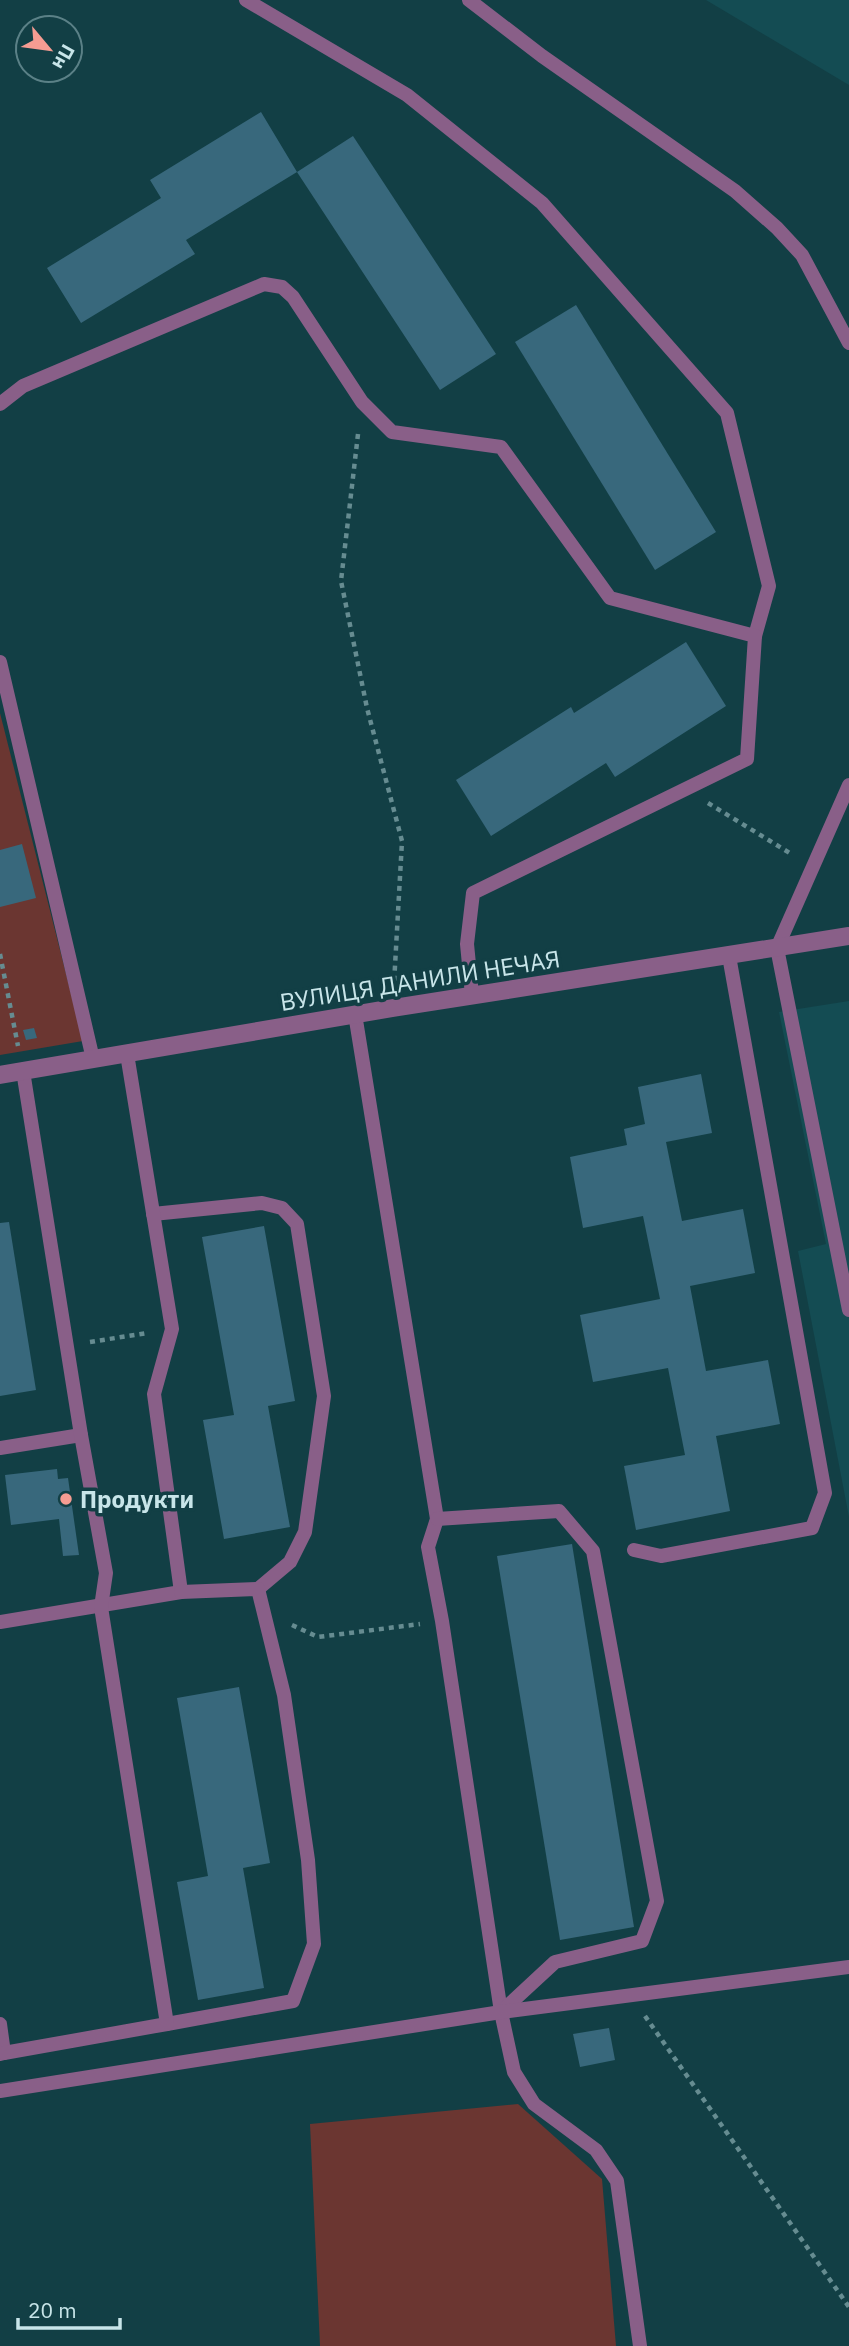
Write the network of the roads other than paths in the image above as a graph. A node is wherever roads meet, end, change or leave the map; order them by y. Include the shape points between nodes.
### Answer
1 (246, 0) edge
2 (469, 0) edge
3 (849, 343) edge
4 (0, 404) edge
5 (755, 636) junction
6 (0, 662) edge
7 (849, 785) edge
8 (849, 936) edge
9 (777, 948) junction
10 (729, 956) junction
11 (472, 995) junction
12 (355, 1014) junction
13 (127, 1054) junction
14 (93, 1059) junction
15 (23, 1071) junction
16 (0, 1075) edge
17 (153, 1214) junction
18 (849, 1310) edge
19 (81, 1434) junction
20 (0, 1448) edge
21 (437, 1519) junction
22 (634, 1550) dead end
23 (258, 1588) junction
24 (181, 1592) junction
25 (101, 1607) junction
26 (0, 1622) edge
27 (849, 1967) edge
28 (501, 2012) junction
29 (0, 2024) edge
30 (167, 2024) junction
31 (2, 2053) edge
32 (0, 2091) edge
33 (639, 2346) edge

1 - 5 lane via 407,95 542,203 727,413 769,586
2 - 3 lane via 542,57 735,191 776,228 802,255
4 - 5 lane via 23,386 264,284 282,287 362,402 392,432 501,447 610,598
5 - 11 lane via 747,759 473,893 467,944
6 - 14 lane
7 - 9 lane
8 - 9 street, ВУЛИЦЯ ДАНИЛИ НЕЧАЯ
9 - 10 street, ВУЛИЦЯ ДАНИЛИ НЕЧАЯ
9 - 18 lane
10 - 11 street, ВУЛИЦЯ ДАНИЛИ НЕЧАЯ
10 - 22 lane via 825,1493 813,1528 661,1556
11 - 12 street, ВУЛИЦЯ ДАНИЛИ НЕЧАЯ
12 - 13 street, ВУЛИЦЯ ДАНИЛИ НЕЧАЯ
12 - 21 lane
13 - 14 street, ВУЛИЦЯ ДАНИЛИ НЕЧАЯ
13 - 17 lane
14 - 15 street, ВУЛИЦЯ ДАНИЛИ НЕЧАЯ
15 - 16 street, ВУЛИЦЯ ДАНИЛИ НЕЧАЯ
15 - 19 lane
17 - 23 lane via 262,1203 282,1208 296,1224 324,1396 304,1532 290,1562
17 - 24 lane via 172,1329 154,1394
19 - 20 lane
19 - 25 lane via 106,1573
21 - 28 lane via 428,1547
21 - 28 lane via 559,1511 593,1550 657,1901 642,1941 555,1962
23 - 24 lane
23 - 30 lane via 284,1695 308,1860 314,1944 293,2001
24 - 25 lane
25 - 26 lane
25 - 30 lane
27 - 28 lane
28 - 32 lane
28 - 33 lane via 514,2072 534,2104 596,2151 617,2181
29 - 31 lane
30 - 31 lane

